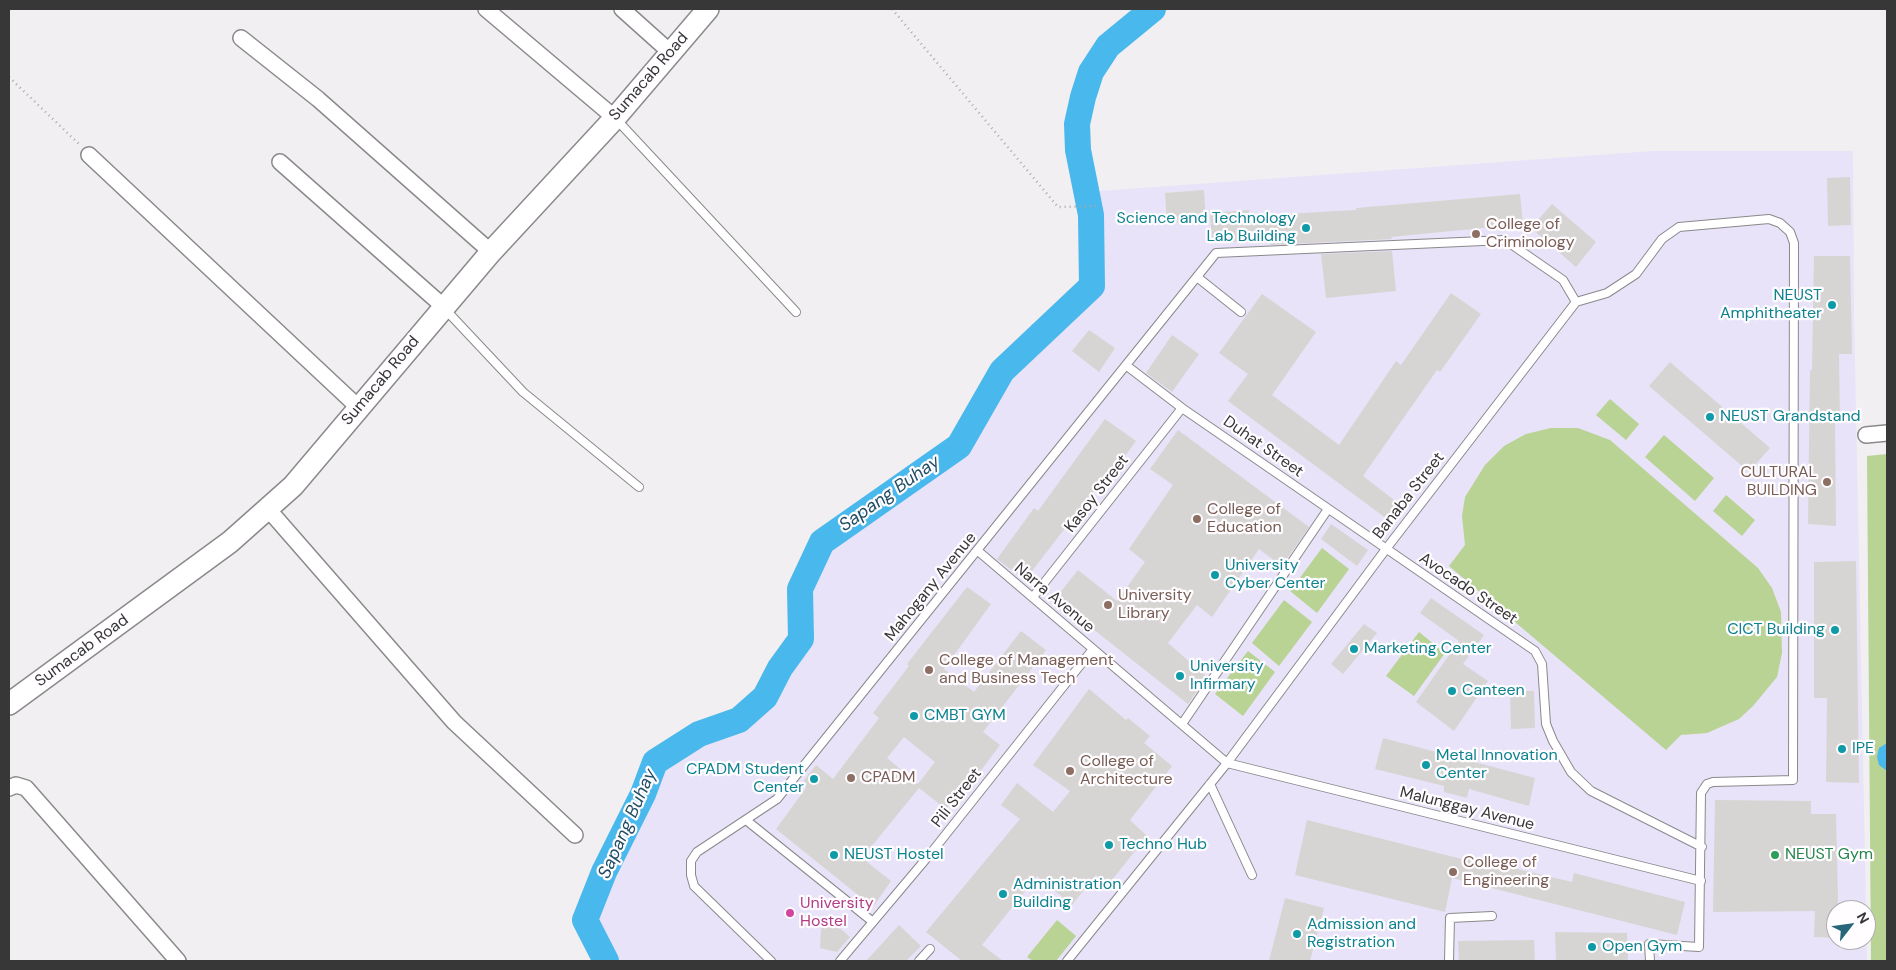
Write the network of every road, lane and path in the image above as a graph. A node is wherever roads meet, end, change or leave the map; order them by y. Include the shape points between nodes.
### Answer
1 (486, 9) edge
2 (622, 9) edge
3 (708, 9) edge
4 (892, 9) edge
5 (241, 38) dead end
6 (670, 52) junction
7 (9, 77) edge
8 (615, 118) junction
9 (89, 155) joint
10 (280, 162) dead end
11 (1099, 206) dead end
12 (491, 252) junction
13 (1197, 277) junction
14 (1576, 302) junction
15 (444, 307) junction
16 (796, 312) dead end
17 (1241, 312) dead end
18 (1126, 366) junction
19 (358, 407) junction
20 (1182, 408) junction
21 (1887, 433) edge
22 (1866, 435) dead end
23 (639, 487) dead end
24 (268, 509) junction
25 (1328, 509) junction
26 (1386, 549) junction
27 (978, 551) junction
28 (1033, 597) junction
29 (1093, 650) junction
30 (9, 704) edge
31 (1182, 724) junction
32 (1227, 763) junction
33 (1210, 784) junction
34 (9, 788) edge
35 (746, 820) junction
36 (575, 835) dead end
37 (1702, 847) junction
38 (1252, 875) dead end
39 (1701, 881) junction
40 (1492, 916) dead end
41 (873, 922) junction
42 (930, 949) dead end
43 (178, 961) edge
44 (771, 961) edge
45 (840, 961) edge
46 (919, 961) edge
47 (1067, 961) edge
48 (1448, 961) edge
49 (1650, 961) edge

1 - 8 street
2 - 6 street
3 - 6 main road, Sumacab Road
4 - 11 path via 1058,207
5 - 12 street via 318,99
6 - 8 main road, Sumacab Road
7 - 9 path
8 - 12 main road, Sumacab Road
8 - 16 lane
9 - 19 street
10 - 15 street
12 - 15 main road, Sumacab Road
13 - 14 lane, Mahogany Avenue via 1216,253 1505,240 1563,280
13 - 17 lane
13 - 18 lane, Mahogany Avenue
14 - 26 lane, Banaba Street
14 - 37 lane via 1607,293 1636,274 1662,238 1679,227 1769,219 1790,232 1794,243 1793,780 1707,784 1701,793
15 - 19 main road, Sumacab Road
15 - 23 lane via 523,392
18 - 20 lane, Duhat Street
18 - 27 lane, Mahogany Avenue
19 - 24 main road, Sumacab Road via 293,486
20 - 25 lane, Duhat Street
20 - 28 lane, Kasoy Street
21 - 22 street
24 - 30 main road, Sumacab Road via 230,542
24 - 36 street via 454,722
25 - 26 lane, Duhat Street
25 - 31 lane
26 - 32 lane, Banaba Street
26 - 37 lane, Avocado Street via 1535,652 1542,664 1546,724 1571,772 1591,791
27 - 28 lane, Narra Avenue
27 - 35 lane, Mahogany Avenue via 777,798
28 - 29 lane, Narra Avenue
29 - 31 lane, Narra Avenue
29 - 41 lane, Pili Street
31 - 32 lane, Narra Avenue
32 - 33 lane, Banaba Street
32 - 39 lane, Malunggay Avenue
33 - 38 lane
33 - 47 lane, Banaba Street
34 - 43 street via 16,785 26,788
35 - 41 lane
35 - 44 lane, Mahogany Avenue via 698,852 691,861 691,875 694,886
37 - 39 lane
39 - 49 lane via 1698,947 1649,944
40 - 48 lane via 1450,918
41 - 45 lane, Pili Street
42 - 46 lane

